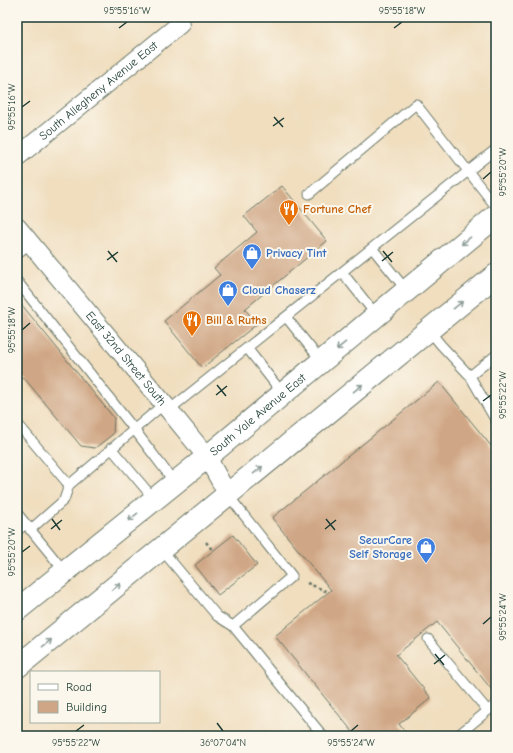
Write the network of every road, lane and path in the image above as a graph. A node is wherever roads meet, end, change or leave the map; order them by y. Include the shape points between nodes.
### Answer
1 (180, 24) dead end
2 (496, 148) edge
3 (17, 157) edge
4 (469, 171) junction
5 (309, 194) dead end
6 (496, 206) edge
7 (496, 216) edge
8 (17, 227) edge
9 (372, 248) junction
10 (24, 249) edge
11 (342, 272) junction
12 (496, 275) edge
13 (17, 281) edge
14 (407, 291) junction
15 (377, 316) junction
16 (286, 317) junction
17 (428, 329) junction
18 (247, 348) junction
19 (496, 355) edge
20 (322, 362) junction
21 (470, 376) junction
22 (284, 394) junction
23 (167, 407) junction
24 (496, 421) edge
25 (17, 423) edge
26 (134, 429) junction
27 (111, 448) junction
28 (207, 457) junction
29 (175, 483) junction
30 (69, 485) junction
31 (228, 495) junction
32 (154, 499) junction
33 (17, 513) edge
34 (28, 527) junction
35 (17, 531) edge
36 (202, 537) dead end
37 (162, 550) junction
38 (213, 551) dead end
39 (64, 572) junction
40 (292, 576) junction
41 (328, 592) dead end
42 (17, 610) edge
43 (233, 626) junction
44 (428, 639) dead end
45 (17, 667) edge
46 (496, 704) edge
47 (488, 711) junction
48 (324, 736) edge
49 (457, 736) edge

1 - 3 street, South Allegheny Avenue East
2 - 4 lane
4 - 5 lane via 416,104
4 - 6 lane
4 - 9 lane
7 -> 14 main road, South Yale Avenue East
8 - 10 street, East 32nd Street South
9 - 11 lane
9 - 14 lane
10 - 23 street, East 32nd Street South
11 - 15 lane
11 - 16 lane
17 -> 12 main road
13 - 26 lane
14 - 15 main road, South Yale Avenue East
15 -> 20 main road, South Yale Avenue East
16 - 18 lane
16 - 20 lane
17 - 21 lane
31 -> 17 main road
18 - 22 lane
18 - 23 lane
19 - 21 lane
20 - 22 main road, South Yale Avenue East
21 - 24 lane
22 - 28 main road, South Yale Avenue East
23 - 26 lane
23 - 28 street, East 32nd Street South
25 - 30 lane
26 - 27 lane
26 - 29 lane
27 - 30 lane
27 - 32 lane
28 - 29 main road, South Yale Avenue East
28 - 31 street, East 32nd Street South
29 - 32 main road, South Yale Avenue East
30 - 34 lane via 64,500
31 - 37 main road
31 - 40 lane
32 -> 39 main road, South Yale Avenue East
33 - 34 lane
34 - 35 lane
34 - 39 lane
36 - 38 path
37 - 43 lane via 217,616
45 -> 37 main road
39 - 42 main road, South Yale Avenue East
40 - 41 path
40 - 43 lane
43 - 48 lane
44 - 47 lane
46 - 47 lane
47 - 49 lane

